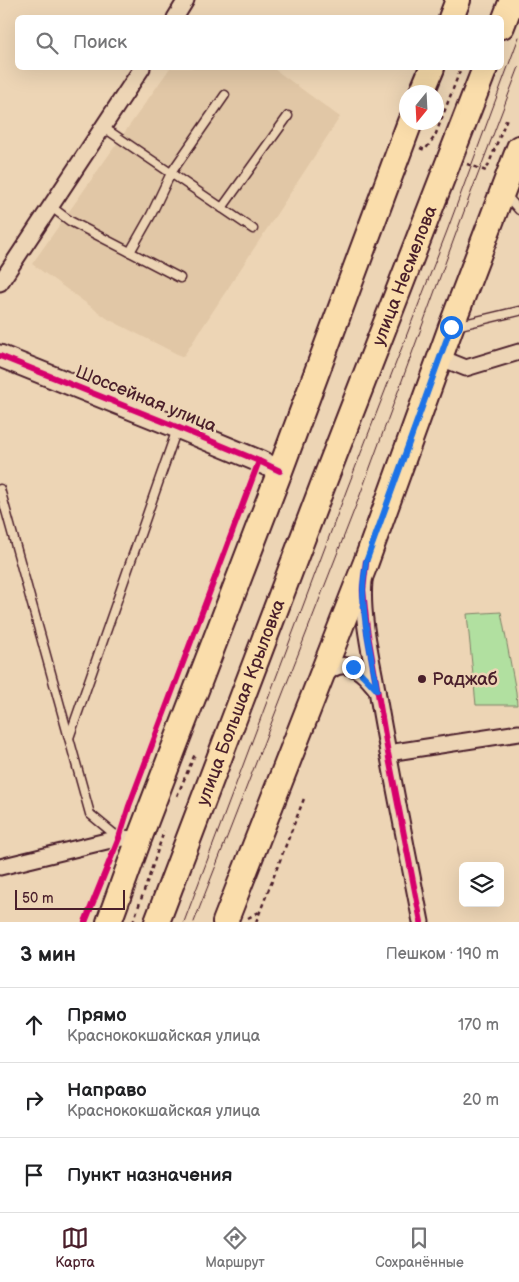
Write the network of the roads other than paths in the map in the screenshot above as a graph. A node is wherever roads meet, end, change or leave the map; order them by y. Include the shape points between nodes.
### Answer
1 (186, 0) edge
2 (458, 0) edge
3 (512, 0) edge
4 (177, 15) edge
5 (452, 15) edge
6 (504, 21) edge
7 (141, 70) edge
8 (431, 70) edge
9 (484, 70) edge
10 (425, 85) edge
11 (225, 95) dead end
12 (288, 116) dead end
13 (103, 126) junction
14 (407, 130) edge
15 (519, 148) edge
16 (171, 173) junction
17 (503, 192) junction
18 (50, 206) junction
19 (222, 208) junction
20 (519, 210) edge
21 (253, 229) dead end
22 (130, 252) junction
23 (180, 278) dead end
24 (0, 283) edge
25 (519, 312) edge
26 (451, 327) junction
27 (519, 353) edge
28 (0, 356) edge
29 (441, 358) junction
30 (177, 427) junction
31 (270, 466) junction
32 (324, 482) joint
33 (0, 489) edge
34 (366, 562) junction
35 (377, 690) junction
36 (307, 712) junction
37 (519, 733) edge
38 (69, 738) junction
39 (388, 753) junction
40 (129, 839) junction
41 (0, 867) edge
42 (109, 922) edge
43 (156, 922) edge
44 (225, 922) edge
45 (421, 922) edge

1 - 4 street
2 - 5 main road
3 - 6 main road
7 - 13 street
8 - 10 main road
9 - 32 main road, улица Несмелова
11 - 16 lane
12 - 19 lane
13 - 16 lane
13 - 18 street
14 - 31 main road
15 - 17 main road
16 - 19 lane
16 - 22 lane
17 - 20 lane
17 - 26 main road
18 - 22 lane via 70,221
18 - 24 street
19 - 21 lane
22 - 23 lane
25 - 26 lane
26 - 29 main road
27 - 29 street via 466,368
28 - 30 street, Шоссейная улица
29 - 34 main road
30 - 31 street, Шоссейная улица
30 - 38 lane
31 - 40 main road
32 - 43 main road, улица Большая Крыловка
33 - 38 lane
34 - 35 street via 364,603
34 - 36 main road
35 - 36 street via 358,670 335,667 326,675
35 - 39 street
36 - 44 main road
37 - 39 street
38 - 40 lane via 90,814
39 - 45 street
40 - 41 street
40 - 42 main road

